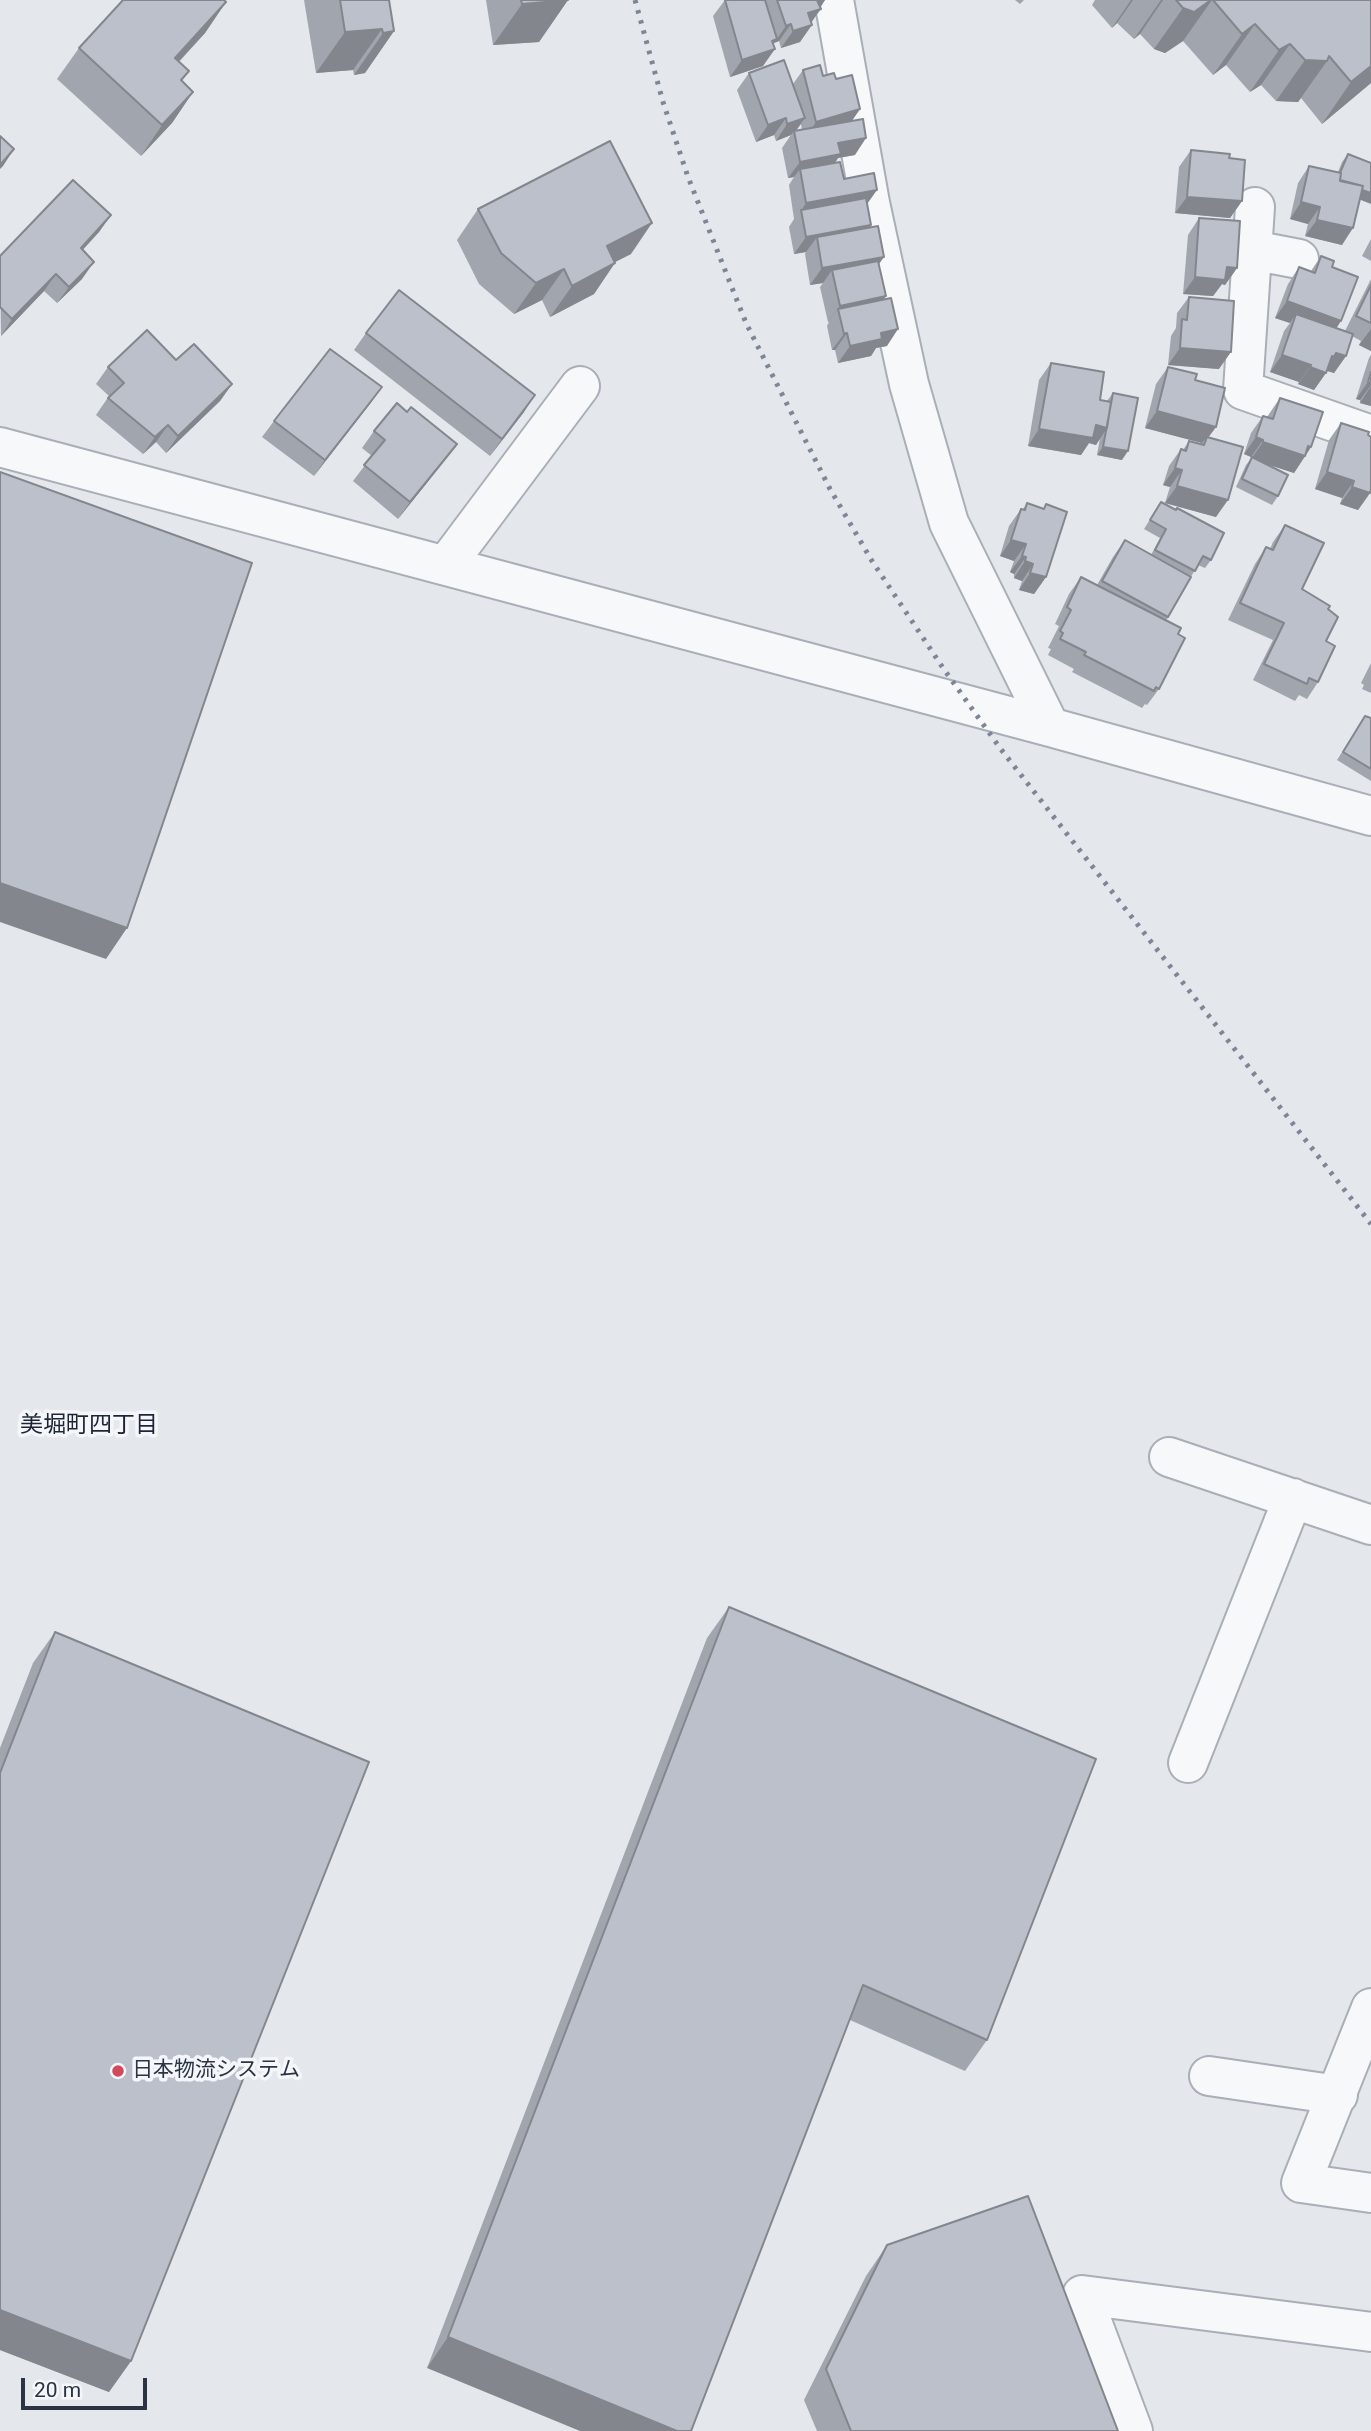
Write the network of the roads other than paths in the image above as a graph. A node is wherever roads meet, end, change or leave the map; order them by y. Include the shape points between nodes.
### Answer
1 (834, 0) edge
2 (1255, 207) dead end
3 (1252, 250) junction
4 (1298, 258) dead end
5 (580, 386) dead end
6 (1371, 435) edge
7 (0, 447) edge
8 (446, 565) junction
9 (1049, 727) junction
10 (1371, 816) edge
11 (1169, 1457) dead end
12 (1293, 1498) junction
13 (1371, 1525) edge
14 (1188, 1763) dead end
15 (1371, 2008) edge
16 (1209, 2076) dead end
17 (1338, 2095) junction
18 (1371, 2193) edge
19 (1371, 2332) edge
20 (1133, 2431) edge

1 - 9 street via 870,203 909,384 949,523
2 - 3 street
3 - 4 street
3 - 6 street via 1243,390
5 - 8 street
7 - 8 street
8 - 9 street
9 - 10 street
11 - 12 street
12 - 13 street
12 - 14 street
15 - 17 street
16 - 17 street
17 - 18 street via 1301,2183
19 - 20 street via 1082,2295

